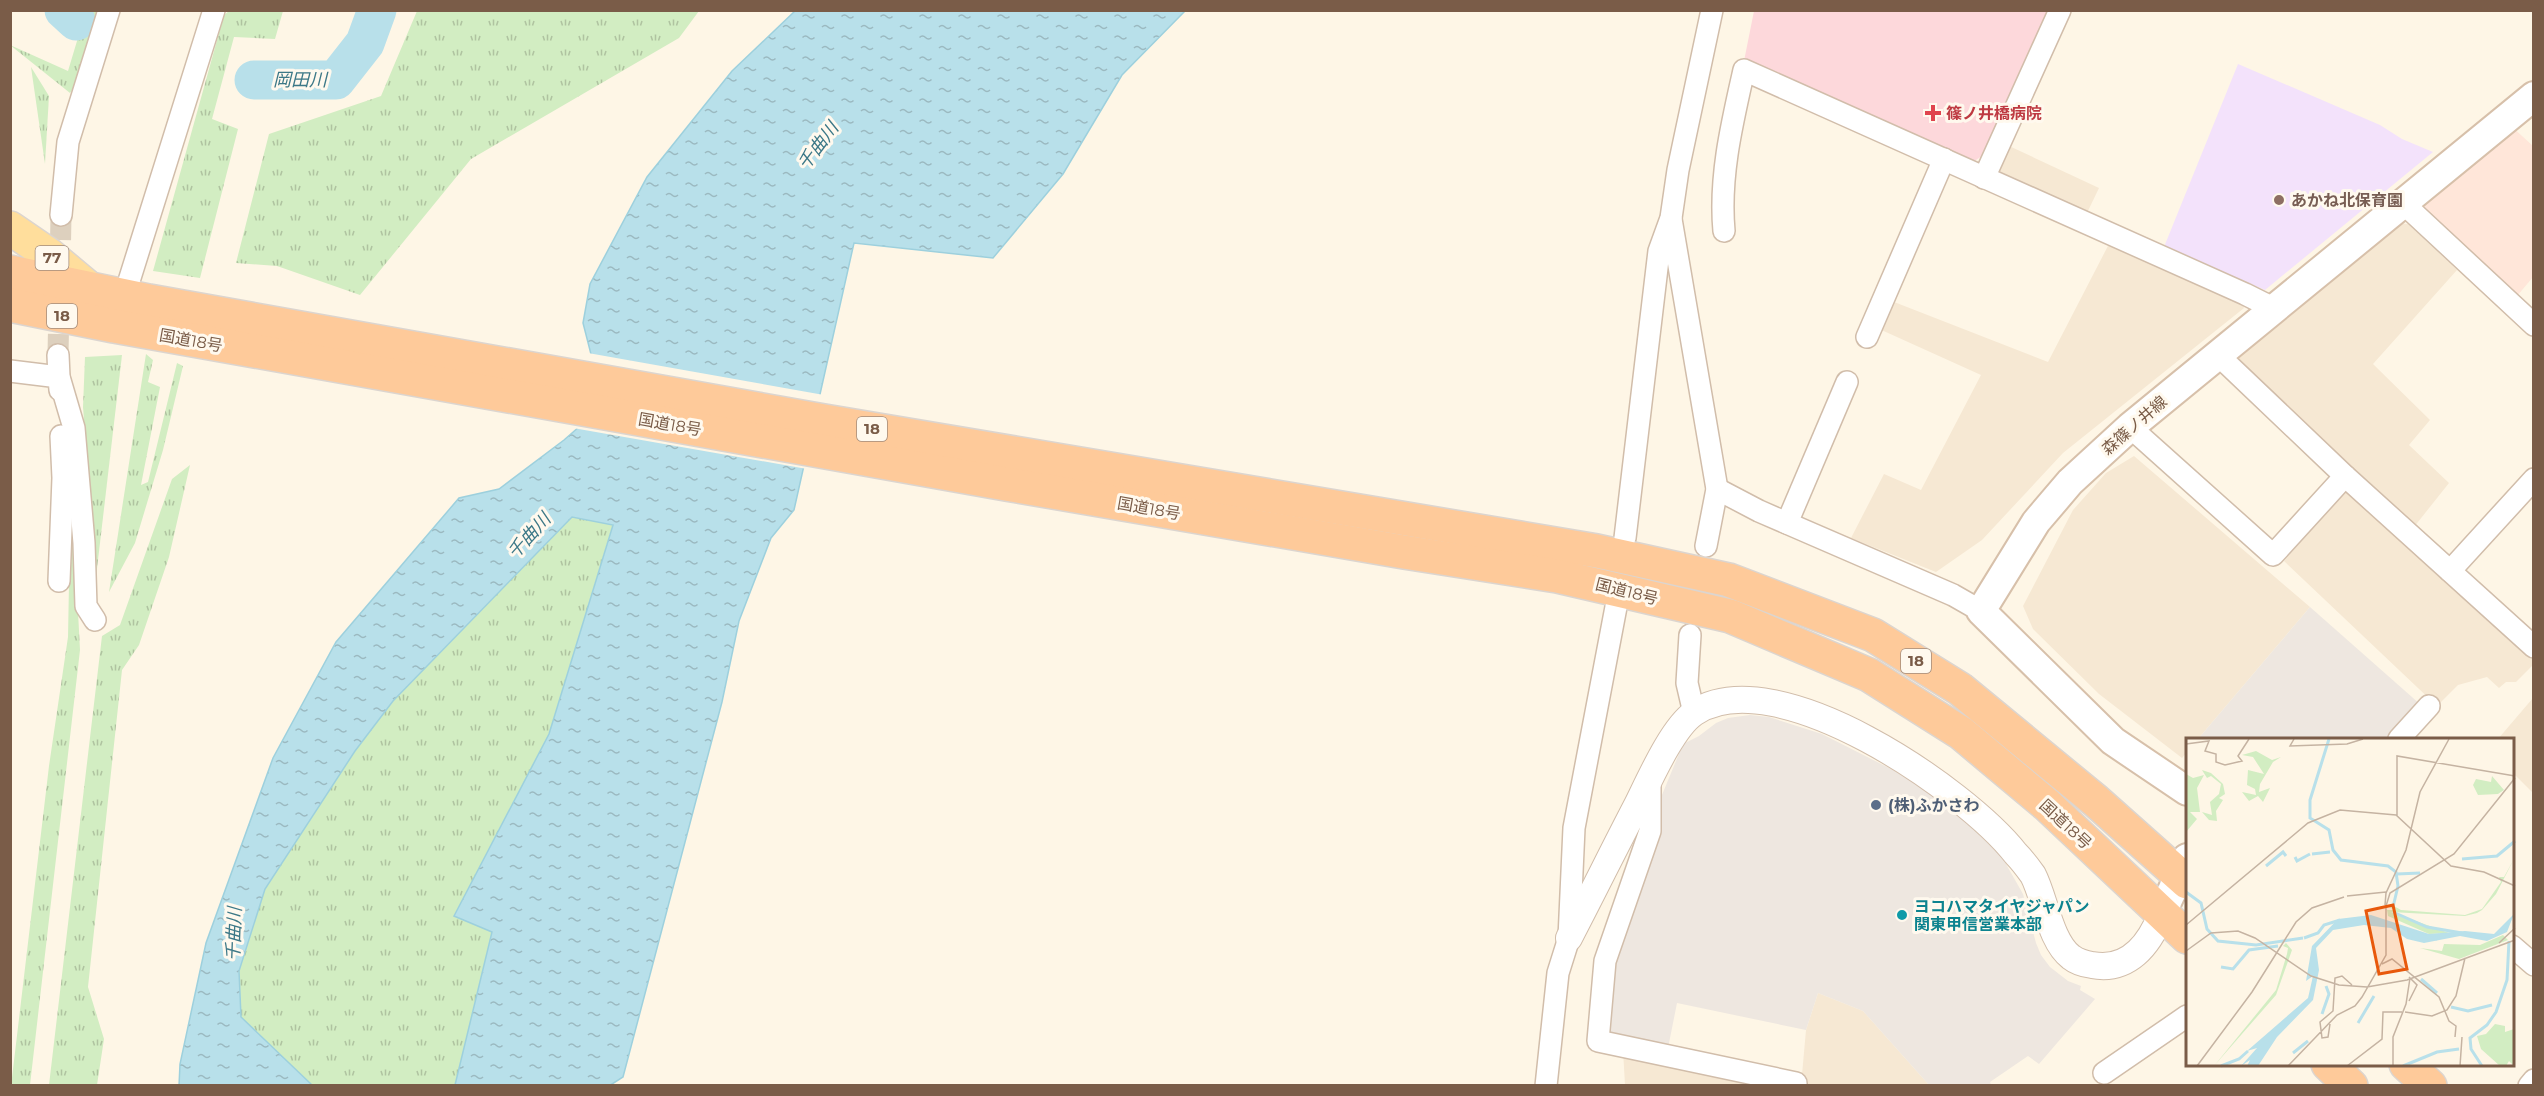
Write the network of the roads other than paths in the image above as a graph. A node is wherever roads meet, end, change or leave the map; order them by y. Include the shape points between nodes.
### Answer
1 (109, 10) edge
2 (214, 10) edge
3 (1712, 10) edge
4 (2060, 10) edge
5 (2534, 96) edge
6 (1944, 159) junction
7 (1984, 178) junction
8 (2404, 204) junction
9 (61, 215) tunnel mouth
10 (1671, 219) junction
11 (10, 228) edge
12 (1724, 231) dead end
13 (10, 272) edge
14 (91, 290) junction
15 (10, 305) edge
16 (2275, 309) junction
17 (134, 314) junction
18 (10, 321) edge
19 (2534, 326) edge
20 (1867, 337) dead end
21 (58, 355) tunnel mouth
22 (2218, 355) junction
23 (10, 371) edge
24 (59, 376) junction
25 (1847, 382) dead end
26 (2130, 427) junction
27 (2345, 476) junction
28 (2534, 479) edge
29 (1717, 489) junction
30 (1786, 523) junction
31 (1706, 546) dead end
32 (1605, 557) junction
33 (2450, 571) junction
34 (59, 581) dead end
35 (1616, 607) dead end
36 (1981, 611) junction
37 (95, 620) dead end
38 (1690, 635) dead end
39 (2534, 647) edge
40 (2429, 706) dead end
41 (1694, 713) junction
42 (2400, 738) edge
43 (1650, 780) junction
44 (2186, 790) edge
45 (2184, 871) edge
46 (2161, 915) junction
47 (2186, 936) edge
48 (1569, 938) junction
49 (2514, 948) edge
50 (2534, 965) edge
51 (2186, 1017) edge
52 (2329, 1066) edge
53 (2384, 1066) edge
54 (2407, 1066) edge
55 (2104, 1073) dead end
56 (2534, 1080) edge
57 (1546, 1086) edge
58 (1796, 1086) edge
59 (2351, 1086) edge
60 (2405, 1086) edge
61 (2430, 1086) edge
62 (2529, 1086) edge

1 - 9 street via 68,142
2 - 17 street
3 - 10 street
4 - 7 street
5 - 8 main road, 森篠ノ井線
6 - 7 street
6 - 12 street via 1744,70 1724,175
6 - 20 street
7 - 16 street
8 - 16 main road, 森篠ノ井線
8 - 19 street
10 - 29 street
10 - 32 street via 1659,252
11 - 14 main road, 77
13 - 14 highway, 国道18号 / 18
14 - 17 highway, 国道18号 / 18
15 - 17 highway, 国道18号 / 18
16 - 22 main road, 森篠ノ井線
17 - 18 main road
17 - 32 highway, 国道18号 / 18 via 982,480
21 - 24 street
22 - 26 main road, 森篠ノ井線
22 - 27 street
23 - 24 street
24 - 34 street via 63,478
24 - 37 street via 74,428 86,606
25 - 30 street
26 - 27 street via 2273,555
26 - 36 main road, 森篠ノ井線 via 2070,482 2036,522
27 - 33 street
28 - 33 street
29 - 30 street
29 - 31 street
30 - 36 street via 1931,585
32 - 45 highway, 国道18号 / 18 via 1729,580 1873,635 1960,688
32 - 46 highway, 国道18号 / 18 via 1869,675 1961,733 2047,805
33 - 39 street
35 - 48 street via 1574,828
36 - 44 main road via 2113,741
38 - 41 street via 1687,683
40 - 42 street
41 - 43 street via 1668,744
41 - 46 street via 1721,703 1749,700 1776,704 1851,731 1898,757 1950,791 2015,851 2032,875 2057,940 2070,957 2101,967 2120,964 2152,937
43 - 48 street
43 - 58 street via 1650,831 1605,960 1598,1041
45 - 46 main road
46 - 47 highway, 国道18号 / 18
48 - 57 street via 1558,973
49 - 50 street
51 - 55 street
52 - 59 highway
53 - 60 highway
54 - 61 highway
56 - 62 street

